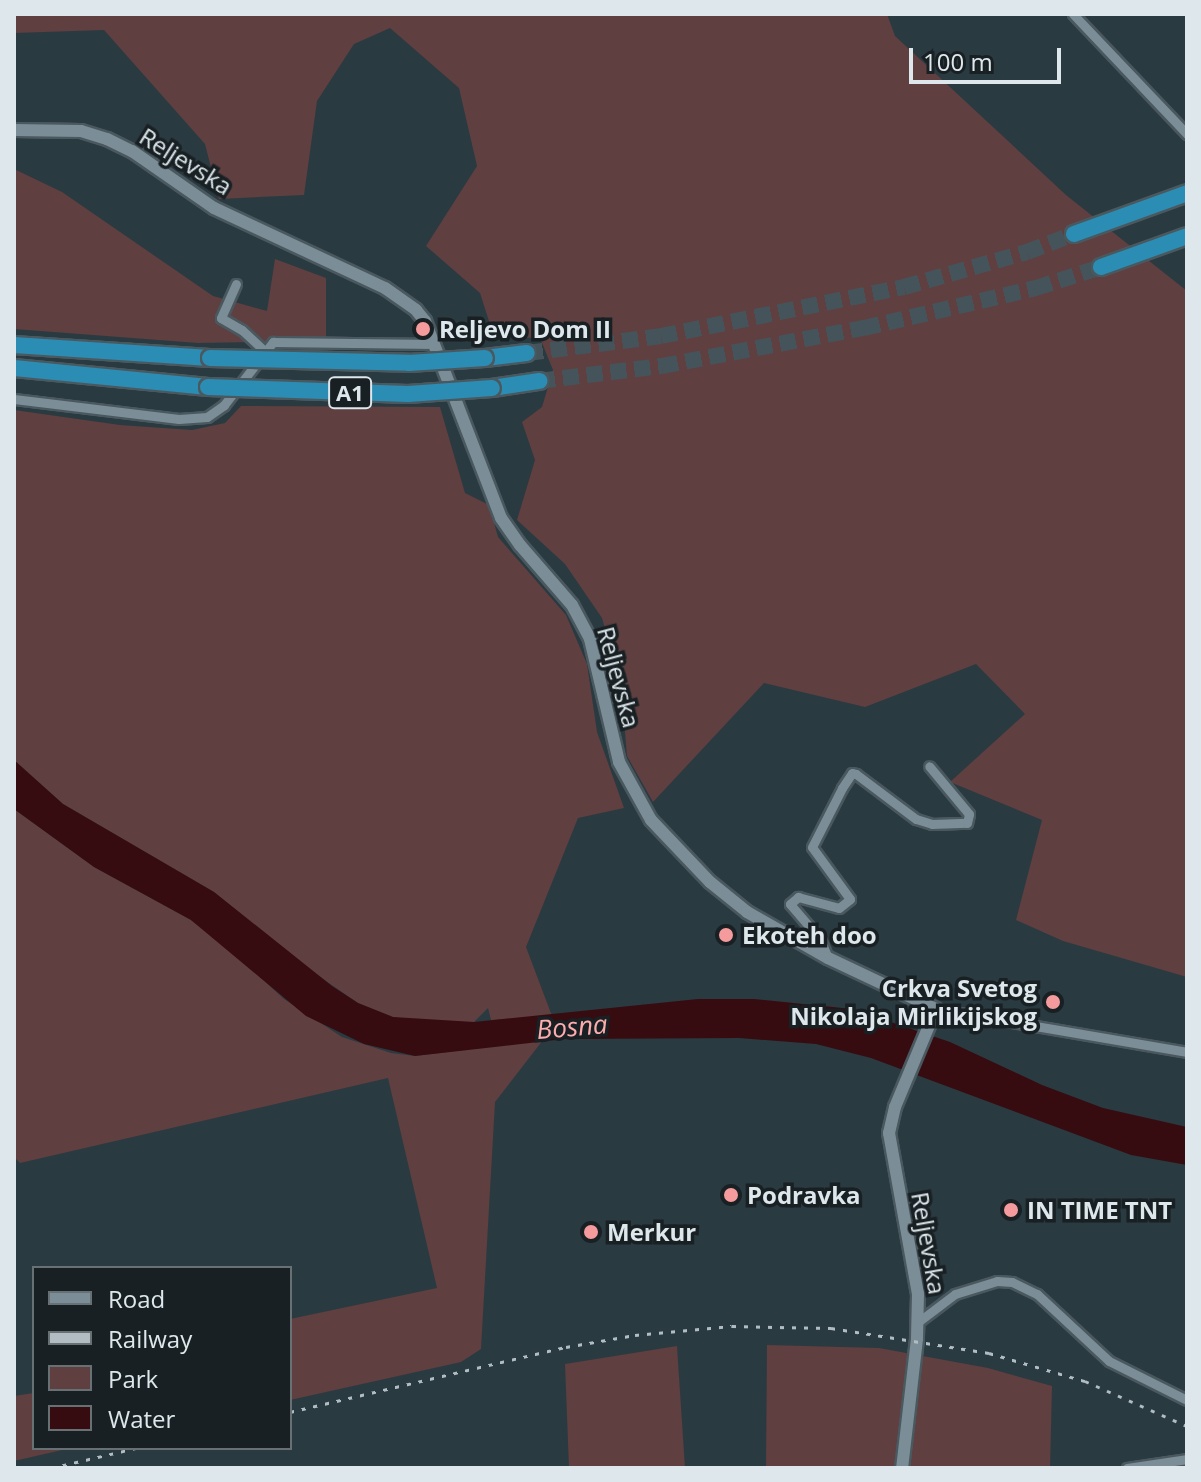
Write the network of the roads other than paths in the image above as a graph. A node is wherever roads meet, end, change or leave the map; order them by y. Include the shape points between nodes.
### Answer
1 (1073, 14) edge
2 (14, 130) edge
3 (1187, 134) edge
4 (1187, 193) edge
5 (1074, 234) tunnel mouth
6 (1187, 236) edge
7 (1101, 267) tunnel mouth
8 (236, 284) dead end
9 (434, 344) junction
10 (14, 345) edge
11 (266, 352) junction
12 (527, 353) tunnel mouth
13 (14, 368) edge
14 (539, 381) tunnel mouth
15 (14, 399) edge
16 (929, 766) dead end
17 (828, 958) junction
18 (936, 1009) junction
19 (1187, 1052) edge
20 (918, 1322) junction
21 (1187, 1400) edge
22 (1187, 1459) edge
23 (902, 1468) edge
24 (1127, 1468) edge

1 - 3 street
2 - 9 main road, Reljevska via 81,131 132,151 214,208 385,288 416,310
4 - 5 highway
6 - 7 highway
8 - 11 street via 221,318
9 - 11 street via 281,340
9 - 17 main road, Reljevska via 501,518 559,588 590,639 615,749 637,798 678,852 710,882 747,912
10 - 12 highway, A1, bridge via 210,358 409,363
11 - 15 street via 224,405 207,417 179,419
13 - 14 highway, A1, bridge via 208,387 408,394
16 - 17 street via 969,814 967,823 916,819 856,774 842,788 812,847 850,899 839,908 798,897 790,904 820,939
17 - 18 main road, Reljevska
18 - 19 street
18 - 20 main road, Reljevska via 889,1133 917,1279
20 - 21 street, Reljevska via 955,1294 997,1281 1012,1282 1037,1294 1109,1361
20 - 23 main road, Reljevska
22 - 24 street

